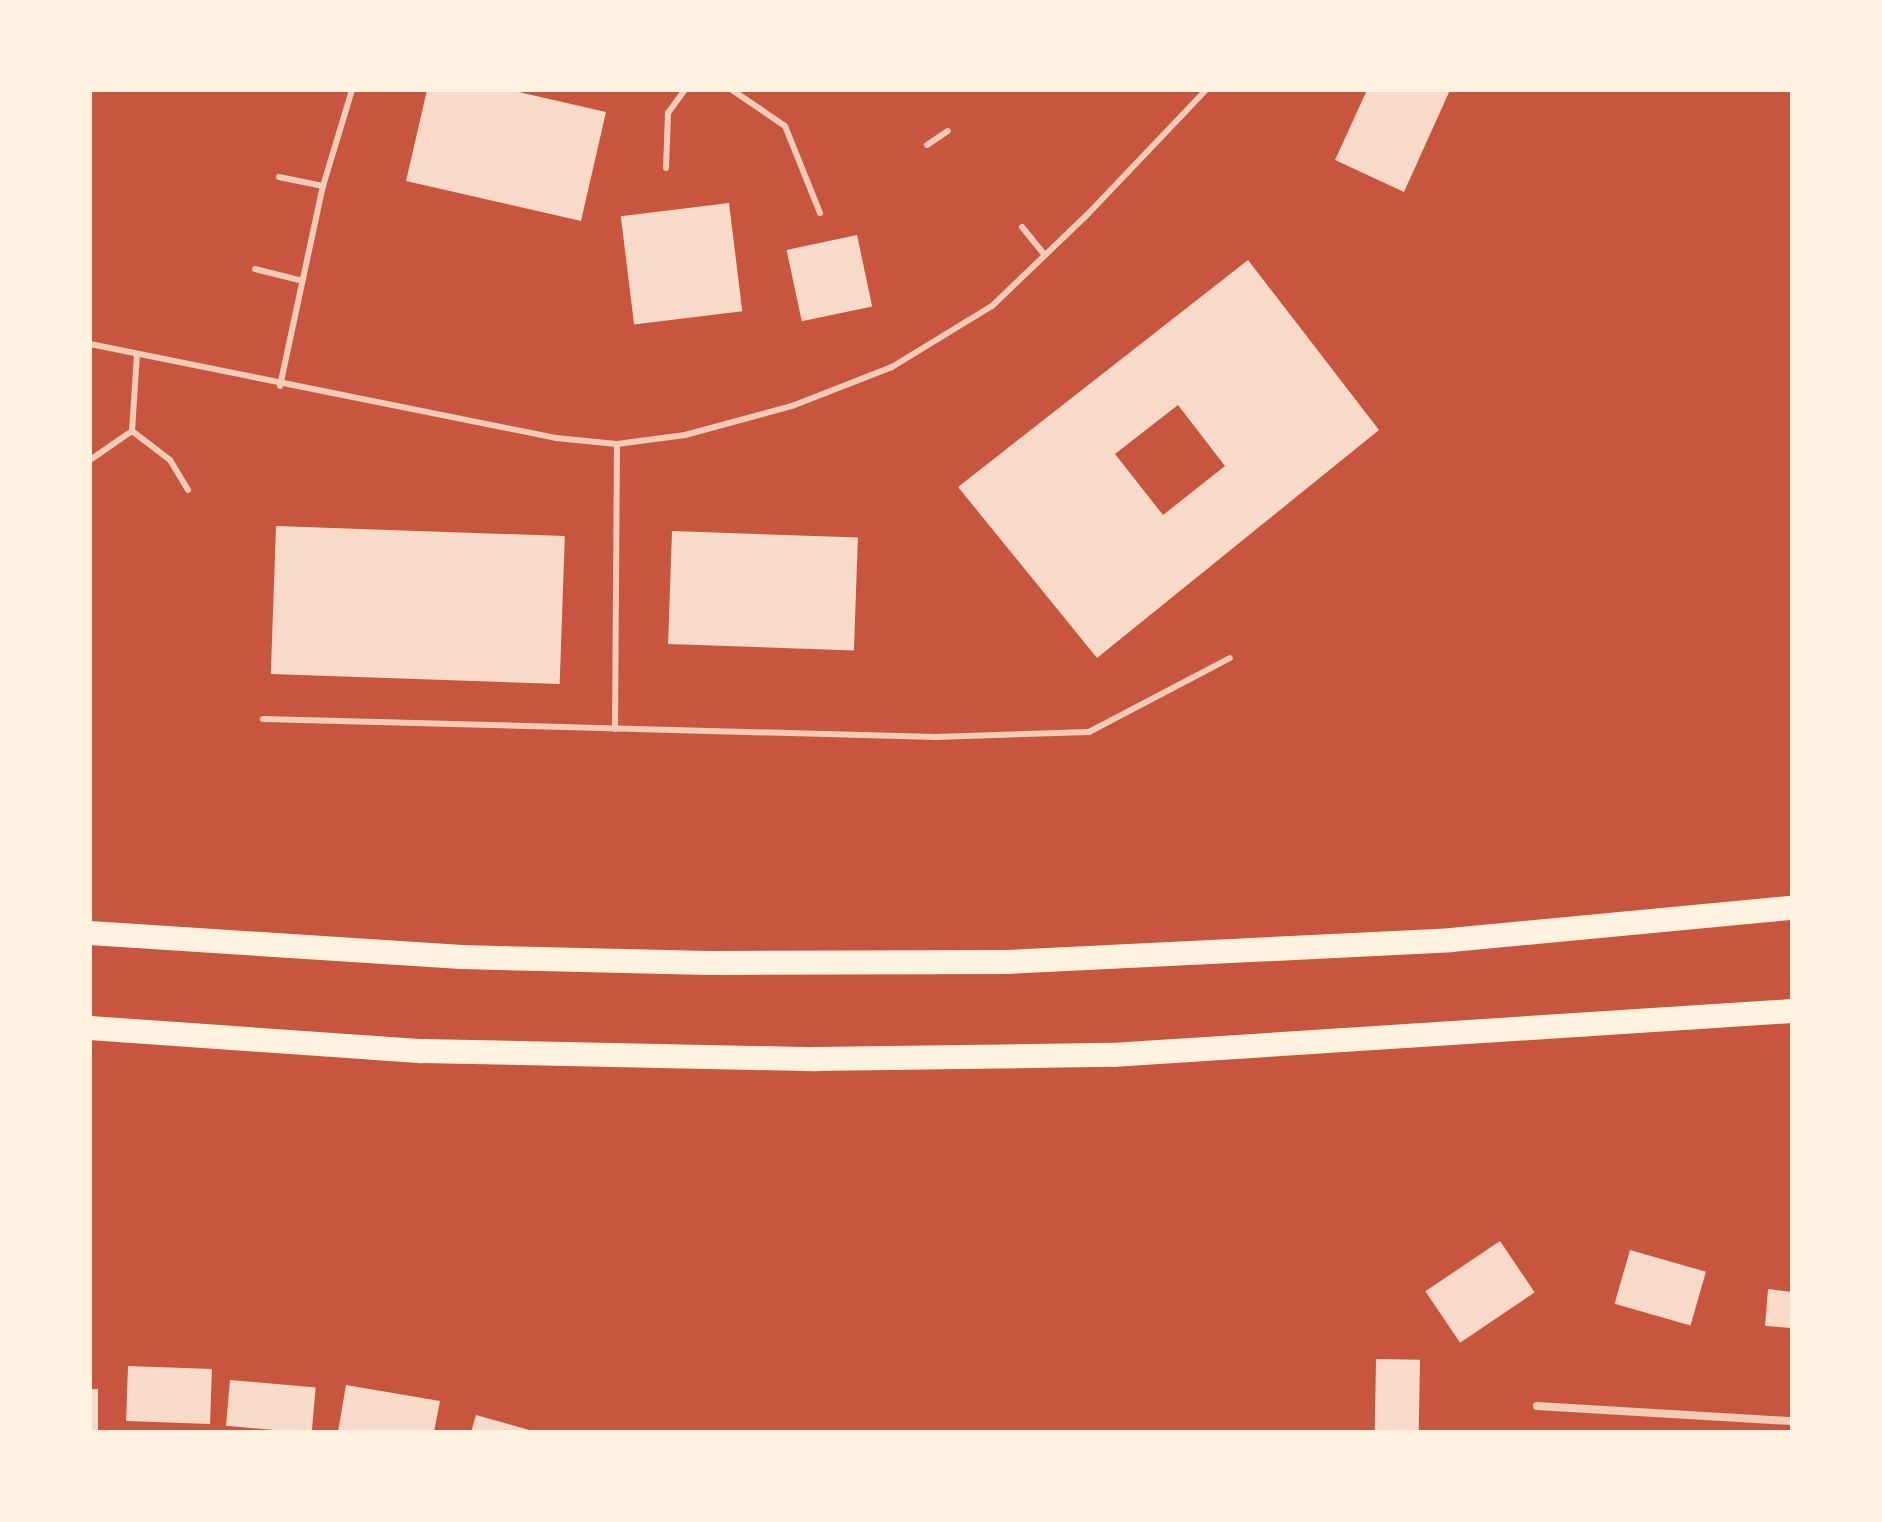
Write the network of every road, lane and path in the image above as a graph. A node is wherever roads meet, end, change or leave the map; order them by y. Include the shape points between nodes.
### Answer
1 (352, 90) edge
2 (685, 90) edge
3 (732, 90) edge
4 (1206, 90) edge
5 (948, 131) dead end
6 (927, 145) dead end
7 (666, 168) dead end
8 (279, 177) dead end
9 (323, 186) junction
10 (820, 213) dead end
11 (1022, 227) dead end
12 (1045, 255) junction
13 (255, 269) dead end
14 (303, 281) junction
15 (90, 344) edge
16 (137, 354) junction
17 (280, 386) junction
18 (132, 431) junction
19 (617, 444) junction
20 (90, 460) edge
21 (188, 490) dead end
22 (1230, 658) dead end
23 (263, 719) dead end
24 (615, 729) junction
25 (1792, 908) edge
26 (90, 933) edge
27 (1792, 1011) edge
28 (90, 1028) edge
29 (1537, 1406) dead end
30 (1792, 1421) edge

1 - 9 lane
2 - 7 lane via 668,113
3 - 10 lane via 785,126
4 - 12 lane
5 - 6 lane
8 - 9 lane
9 - 14 lane
11 - 12 lane
12 - 19 lane via 992,306 892,367 792,406 685,435
13 - 14 lane
14 - 17 lane
15 - 16 lane
16 - 17 lane
16 - 18 lane
17 - 19 lane via 556,438
18 - 20 lane
18 - 21 lane via 170,460
19 - 24 lane
22 - 24 lane via 1089,732 936,737
23 - 24 lane
25 - 26 highway via 1451,940 1007,962 461,957
27 - 28 highway via 1112,1055 815,1059 422,1051
29 - 30 street

